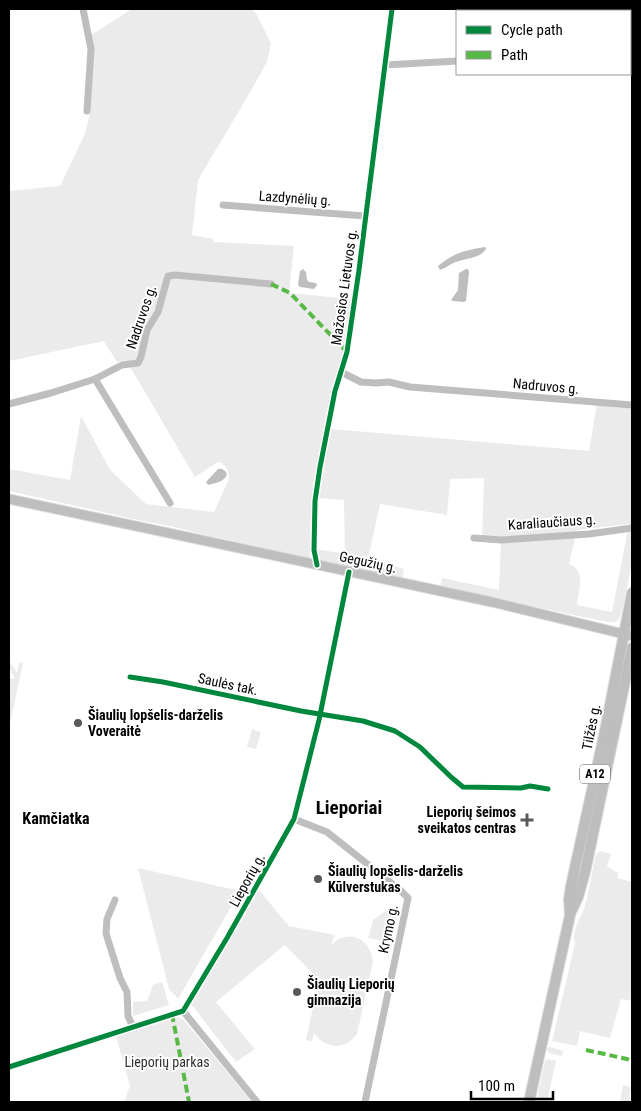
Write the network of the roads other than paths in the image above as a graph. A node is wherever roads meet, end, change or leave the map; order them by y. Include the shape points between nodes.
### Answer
1 (83, 9) edge
2 (392, 9) edge
3 (456, 61) edge
4 (385, 65) junction
5 (87, 112) dead end
6 (223, 205) dead end
7 (365, 216) junction
8 (271, 284) dead end
9 (341, 372) junction
10 (95, 379) junction
11 (9, 404) edge
12 (632, 405) edge
13 (9, 499) edge
14 (170, 503) dead end
15 (632, 527) edge
16 (474, 538) dead end
17 (317, 566) junction
18 (349, 572) junction
19 (632, 593) edge
20 (628, 635) edge
21 (632, 648) edge
22 (130, 677) dead end
23 (320, 714) junction
24 (548, 789) dead end
25 (294, 819) junction
26 (115, 900) dead end
27 (570, 915) junction
28 (182, 1011) junction
29 (133, 1028) junction
30 (9, 1067) edge
31 (257, 1102) edge
32 (365, 1102) edge
33 (530, 1102) edge

1 - 5 street via 91,49
2 - 4 street, Mažosios Lietuvos g.
3 - 4 street
4 - 7 street, Mažosios Lietuvos g.
6 - 7 street, Lazdynėlių g.
7 - 9 street, Mažosios Lietuvos g.
8 - 10 street, Nadruvos g. via 168,276 138,363 122,365
9 - 12 street, Nadruvos g. via 361,382
9 - 17 street, Mažosios Lietuvos g. via 315,501 314,550
10 - 11 street, Nadruvos g.
10 - 14 street
13 - 17 main road, Gegužių g.
15 - 16 street, Karaliaučiaus g. via 588,534 501,540
17 - 18 main road, Gegužių g.
18 - 20 main road, Gegužių g.
18 - 23 street, Lieporių g.
19 - 20 highway, A12
20 - 27 highway, Tilžės g. / A12 via 571,886
21 - 27 highway, Tilžės g. / A12 via 585,872
22 - 23 street, Saulės tak.
23 - 24 street, Saulės tak. via 364,720 395,731 420,747 463,788 530,786
23 - 25 street, Lieporių g.
25 - 28 street, Lieporių g.
25 - 32 street, Krymo g. via 327,832 408,898
26 - 29 street via 106,933 127,992 128,1016
27 - 33 highway, Tilžės g. / A12
28 - 29 street
28 - 31 street
29 - 30 street

